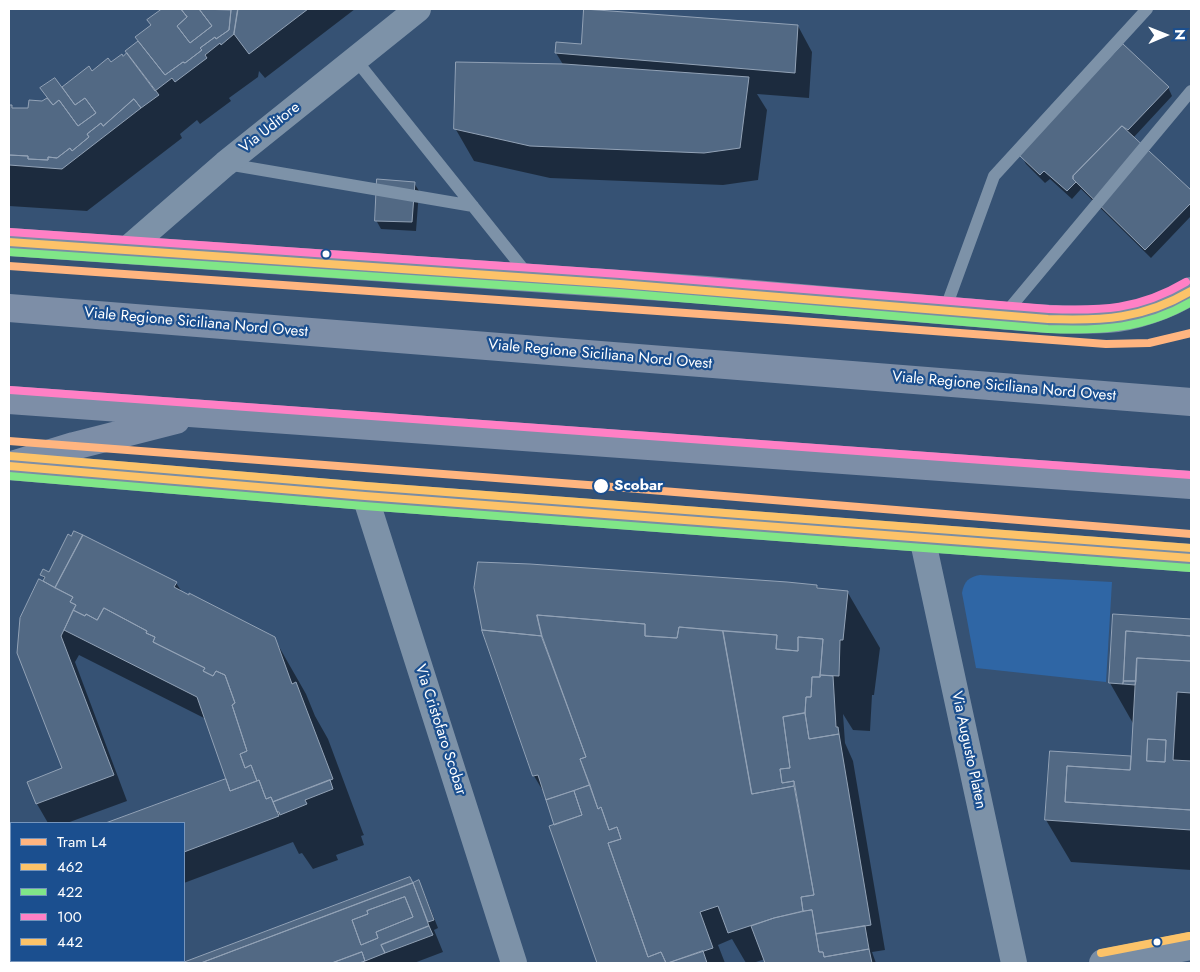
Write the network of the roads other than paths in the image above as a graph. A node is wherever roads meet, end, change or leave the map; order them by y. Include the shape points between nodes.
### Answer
1 (418, 9) edge
2 (1147, 9) edge
3 (356, 60) junction
4 (1191, 91) edge
5 (225, 164) junction
6 (473, 206) junction
7 (9, 242) edge
8 (125, 251) junction
9 (529, 277) junction
10 (1191, 291) edge
11 (9, 308) edge
12 (945, 310) junction
13 (1004, 315) junction
14 (9, 400) edge
15 (1191, 402) edge
16 (201, 414) junction
17 (9, 466) edge
18 (1191, 485) edge
19 (365, 496) junction
20 (922, 537) junction
21 (1191, 558) edge
22 (1191, 946) edge
23 (514, 963) edge
24 (1014, 963) edge
25 (1103, 963) edge

1 - 3 street, Via Uditore
2 - 12 lane via 994,176
3 - 5 street, Via Uditore
3 - 6 lane
4 - 13 lane
5 - 6 lane
5 - 8 street, Via Uditore
6 - 9 lane
7 - 8 street
8 - 9 street
9 - 12 street
10 - 13 street via 1159,306 1110,319
11 - 15 main road, Viale Regione Siciliana Nord Ovest
12 - 13 street
14 - 16 main road
16 - 17 main road
16 - 18 main road
17 - 19 street
19 - 20 street
19 - 23 street, Via Cristofaro Scobar
20 - 21 street
20 - 24 street, Via Augusto Platen
22 - 25 street

